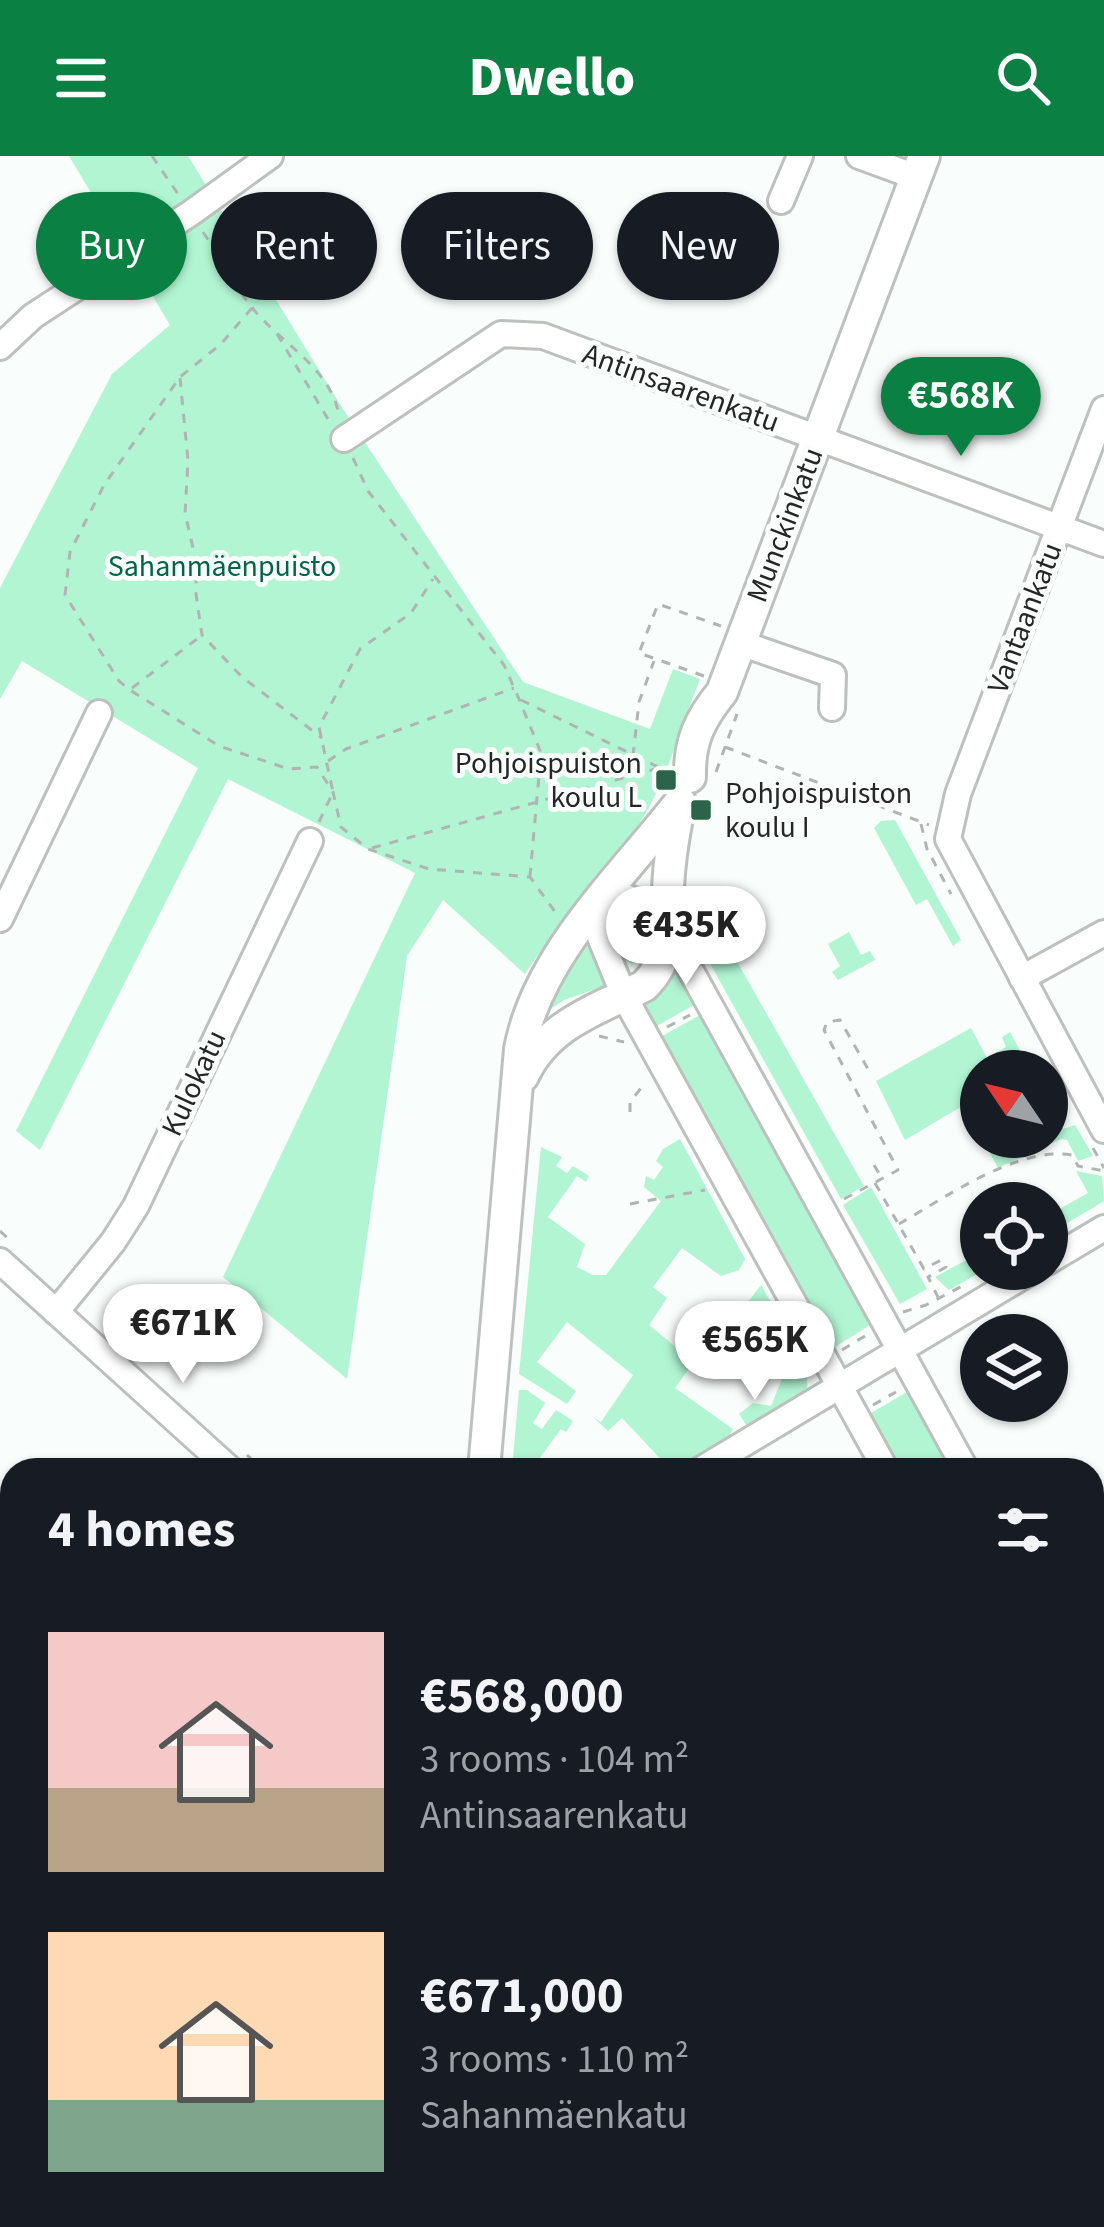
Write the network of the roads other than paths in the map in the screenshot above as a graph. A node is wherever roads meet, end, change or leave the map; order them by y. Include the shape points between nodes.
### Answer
1 (270, 156) edge
2 (800, 156) edge
3 (859, 156) edge
4 (920, 167) edge
5 (781, 201) dead end
6 (0, 347) edge
7 (1104, 409) edge
8 (819, 438) junction
9 (344, 439) road end
10 (1059, 527) junction
11 (1104, 544) edge
12 (732, 635) junction
13 (722, 692) junction
14 (832, 708) dead end
15 (99, 713) dead end
16 (687, 784) junction
17 (310, 841) road end
18 (604, 898) junction
19 (0, 919) edge
20 (1104, 933) edge
21 (670, 934) junction
22 (1022, 978) junction
23 (624, 996) junction
24 (518, 1087) junction
25 (1104, 1130) edge
26 (1104, 1228) edge
27 (1068, 1249) edge
28 (0, 1262) edge
29 (1001, 1290) edge
30 (56, 1312) junction
31 (901, 1352) junction
32 (841, 1388) junction
33 (218, 1458) edge
34 (485, 1458) edge
35 (721, 1458) edge
36 (879, 1458) edge
37 (959, 1458) edge

1 - 6 street via 33,316
2 - 5 street
3 - 4 street
4 - 8 main road, Munckinkatu
7 - 10 street, Vantaankatu
8 - 9 street, Antinsaarenkatu via 543,336 501,334
8 - 10 street, Antinsaarenkatu
8 - 12 main road, Munckinkatu
10 - 11 street, Antinsaarenkatu
10 - 22 street, Vantaankatu via 948,827 951,850
12 - 13 main road, Munckinkatu
12 - 14 street via 833,675
13 - 16 main road, Munckinkatu via 701,717
13 - 16 main road, Munckinkatu via 720,744
15 - 19 street
16 - 18 main road, Munckinkatu
16 - 21 main road, Munckinkatu via 671,849
17 - 30 street, Kulokatu via 136,1206
18 - 21 street via 650,907
18 - 23 street via 600,937
18 - 24 main road, Munckinkatu via 537,989
20 - 22 street
21 - 23 main road, Munckinkatu via 655,975
21 - 31 street
22 - 25 street
23 - 24 main road, Munckinkatu via 556,1030
23 - 32 street
24 - 34 main road, Munckinkatu
26 - 27 street
28 - 30 street
29 - 31 street
30 - 33 street
31 - 32 street
31 - 37 street
32 - 35 street
32 - 36 street

